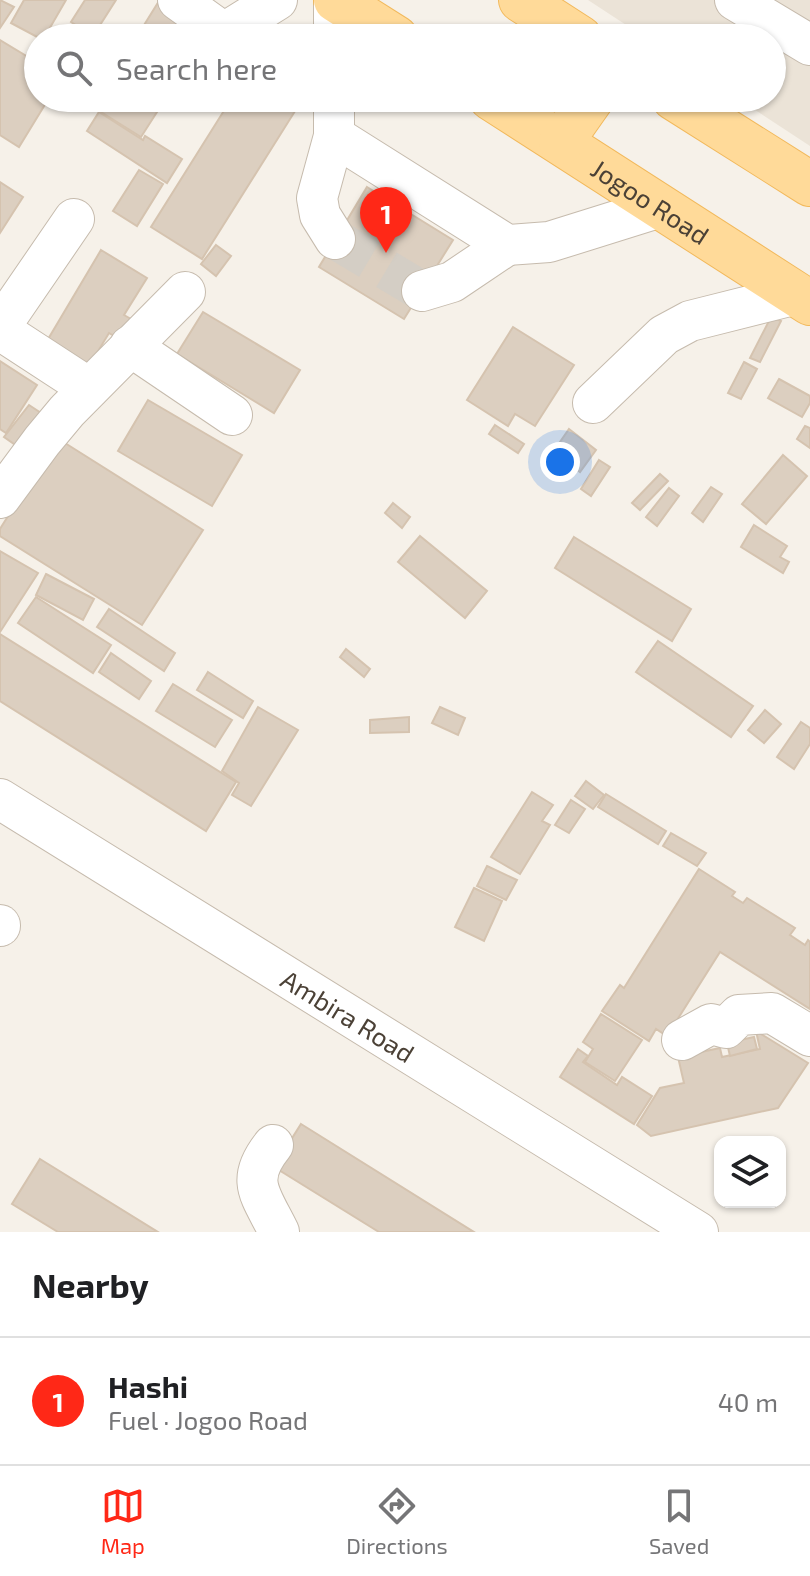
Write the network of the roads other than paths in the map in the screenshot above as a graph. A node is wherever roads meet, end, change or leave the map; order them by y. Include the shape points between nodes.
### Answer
1 (178, 0) edge
2 (277, 0) edge
3 (335, 0) edge
4 (521, 0) edge
5 (735, 0) edge
6 (211, 24) edge
7 (238, 24) edge
8 (334, 24) edge
9 (374, 24) edge
10 (558, 24) edge
11 (775, 24) edge
12 (786, 31) edge
13 (810, 45) edge
14 (513, 112) edge
15 (582, 112) edge
16 (696, 112) edge
17 (334, 117) edge
18 (561, 142) junction
19 (810, 184) edge
20 (661, 207) junction
21 (74, 219) dead end
22 (335, 239) tunnel mouth
23 (507, 245) junction
24 (422, 291) dead end
25 (185, 292) dead end
26 (803, 298) edge
27 (0, 328) edge
28 (130, 346) junction
29 (89, 388) junction
30 (593, 403) dead end
31 (232, 415) dead end
32 (0, 498) edge
33 (0, 799) edge
34 (810, 1036) edge
35 (682, 1040) dead end
36 (273, 1145) dead end
37 (279, 1232) edge
38 (698, 1232) edge

1 - 6 street
2 - 7 street
3 - 8 street
3 - 9 main road
4 - 10 main road
5 - 11 street
12 - 13 street
14 - 18 main road, Jogoo Road
15 - 18 main road
16 - 19 main road
17 - 22 street via 317,198 320,215
17 - 23 street
18 - 20 main road, Jogoo Road
20 - 23 street via 549,242
20 - 26 main road, Jogoo Road
21 - 27 street
23 - 24 street via 452,282
25 - 28 street
26 - 30 street via 690,321 664,335
27 - 29 street
28 - 29 street
28 - 31 street
29 - 32 street
33 - 38 street, Ambira Road
34 - 35 street via 772,1013 739,1015 726,1028 711,1024
36 - 37 street via 259,1163 256,1184

